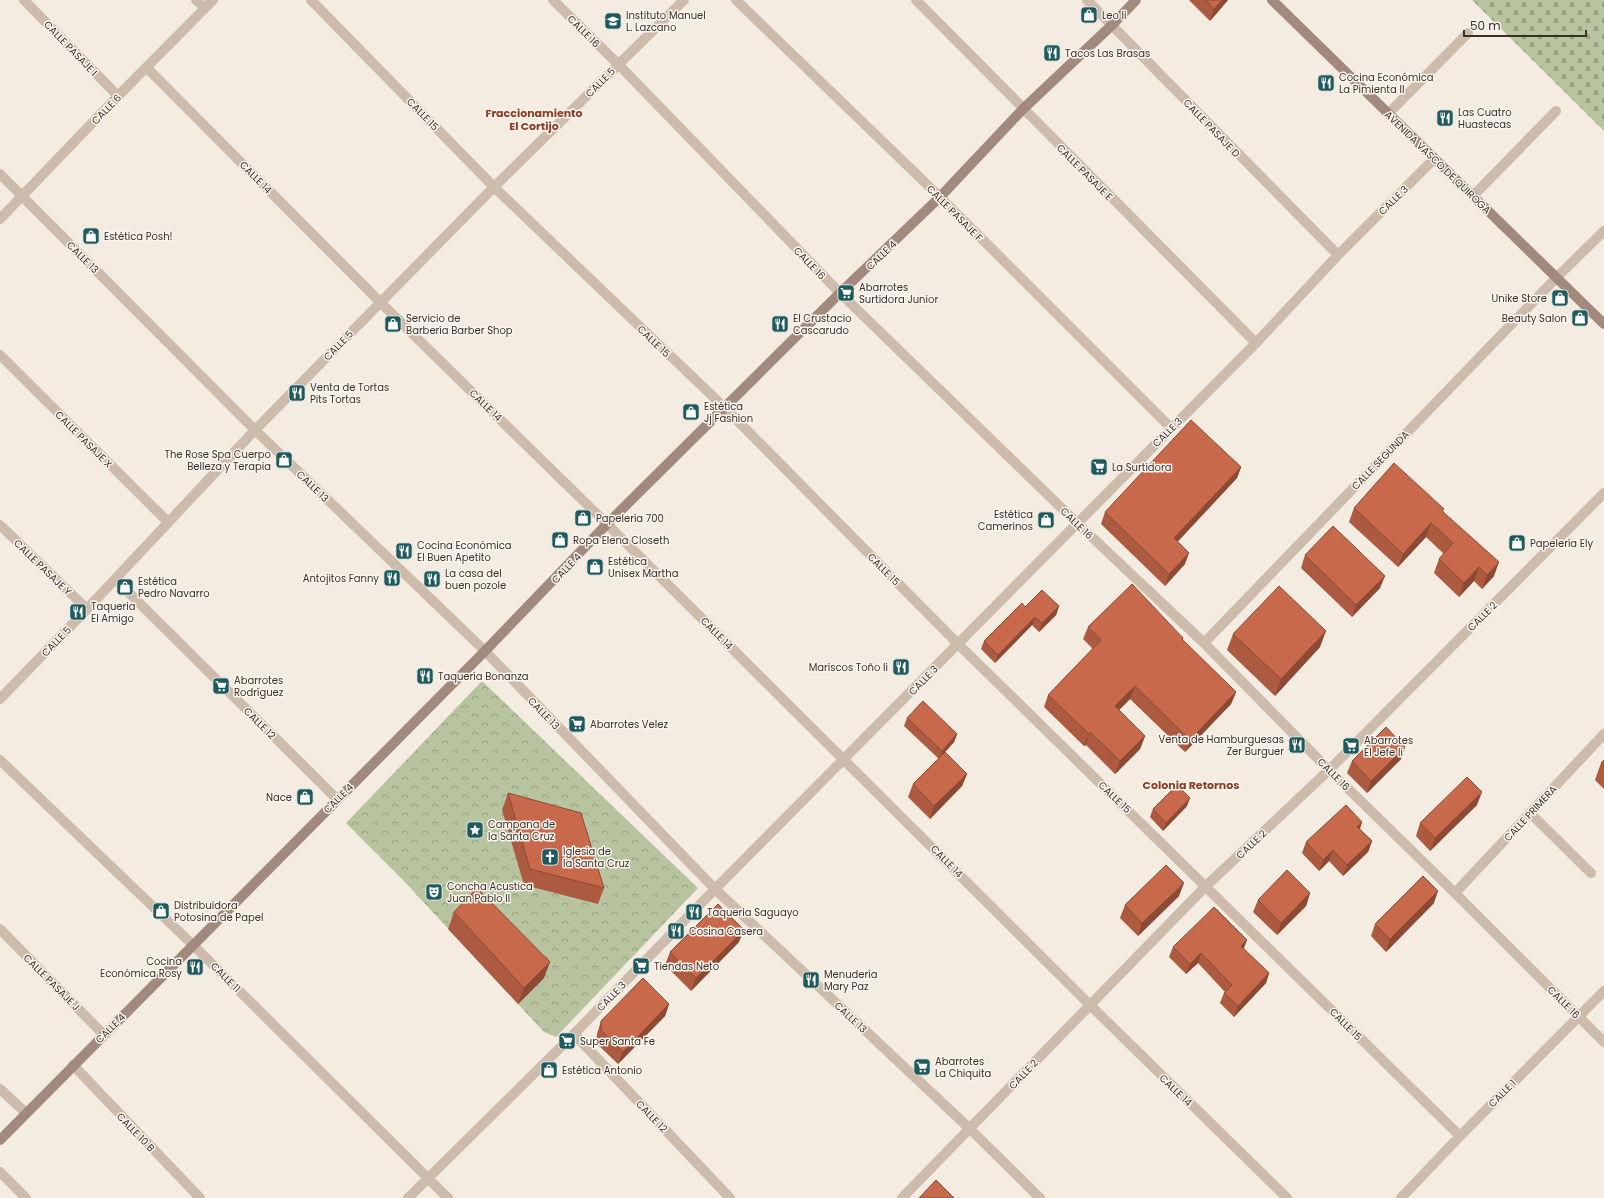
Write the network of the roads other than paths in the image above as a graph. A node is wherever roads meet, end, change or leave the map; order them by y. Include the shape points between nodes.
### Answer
1 (24, 0) edge
2 (196, 0) edge
3 (213, 0) edge
4 (311, 0) edge
5 (553, 0) edge
6 (684, 0) edge
7 (736, 0) edge
8 (916, 0) edge
9 (1087, 0) edge
10 (1136, 0) edge
11 (1272, 0) edge
12 (205, 8) junction
13 (1112, 25) junction
14 (1468, 33) dead end
15 (618, 64) junction
16 (146, 68) junction
17 (118, 96) junction
18 (1023, 109) junction
19 (1556, 111) dead end
20 (1388, 114) junction
21 (1434, 159) junction
22 (0, 174) edge
23 (494, 187) junction
24 (22, 196) junction
25 (1473, 196) junction
26 (940, 198) junction
27 (0, 219) edge
28 (1604, 231) edge
29 (1338, 255) junction
30 (1557, 277) junction
31 (840, 293) junction
32 (380, 302) junction
33 (1604, 324) edge
34 (1256, 344) junction
35 (0, 355) edge
36 (725, 408) junction
37 (1171, 428) junction
38 (255, 430) junction
39 (1604, 493) edge
40 (168, 522) junction
41 (1077, 523) junction
42 (608, 524) junction
43 (0, 525) edge
44 (115, 579) junction
45 (87, 609) junction
46 (1204, 643) junction
47 (958, 644) junction
48 (485, 651) junction
49 (0, 698) edge
50 (1604, 734) edge
51 (845, 759) junction
52 (0, 760) edge
53 (1329, 770) junction
54 (338, 799) junction
55 (1530, 813) junction
56 (1591, 873) dead end
57 (1206, 886) junction
58 (715, 889) junction
59 (1455, 893) junction
60 (0, 929) edge
61 (193, 945) junction
62 (1604, 991) edge
63 (1090, 1005) junction
64 (1578, 1016) junction
65 (104, 1034) junction
66 (574, 1034) junction
67 (1604, 1042) edge
68 (73, 1065) junction
69 (0, 1089) edge
70 (26, 1113) junction
71 (970, 1129) junction
72 (1460, 1136) junction
73 (0, 1140) edge
74 (0, 1172) edge
75 (428, 1178) junction
76 (26, 1198) edge
77 (200, 1198) edge
78 (408, 1198) edge
79 (448, 1198) edge
80 (730, 1198) edge
81 (902, 1198) edge
82 (1040, 1198) edge
83 (1287, 1198) edge
84 (1401, 1198) edge

1 - 17 street, CALLE PASAJE I
2 - 12 street
3 - 12 street, CALLE 6
4 - 23 street, CALLE 15
5 - 15 street, CALLE 16
6 - 15 street, CALLE 5
7 - 26 street, CALLE PASAJE F
8 - 18 street, CALLE PASAJE E
9 - 13 street, CALLE PASAJE D
10 - 13 street, CALLE 4
11 - 20 street, AVENIDA VASCO DE QUIROGA
12 - 16 street, CALLE 6
13 - 18 street, CALLE 4
13 - 29 street, CALLE PASAJE D
14 - 20 street
15 - 23 street, CALLE 5
15 - 31 street, CALLE 16
16 - 17 street, CALLE 6
16 - 32 street, CALLE 14
17 - 24 street, CALLE 6
18 - 26 street, CALLE 4
18 - 34 street, CALLE PASAJE E
19 - 25 street
20 - 21 street, AVENIDA VASCO DE QUIROGA
21 - 25 street, AVENIDA VASCO DE QUIROGA
21 - 29 street, CALLE 3
22 - 24 street, CALLE 13
23 - 32 street, CALLE 5
23 - 36 street, CALLE 15
24 - 27 street, CALLE 6
24 - 38 street, CALLE 13
25 - 30 street, AVENIDA VASCO DE QUIROGA
26 - 31 street, CALLE 4
26 - 37 street, CALLE PASAJE F
28 - 30 street, CALLE SEGUNDA
29 - 34 street, CALLE 3
30 - 33 street, AVENIDA VASCO DE QUIROGA
30 - 46 street, CALLE SEGUNDA
31 - 36 street, CALLE 4
31 - 41 street, CALLE 16
32 - 38 street, CALLE 5
32 - 42 street, CALLE 14
34 - 37 street, CALLE 3
35 - 40 street, CALLE PASAJE X
36 - 42 street, CALLE 4
36 - 47 street, CALLE 15
37 - 41 street, CALLE 3
38 - 40 street, CALLE 5
38 - 48 street, CALLE 13
39 - 53 street, CALLE 2
40 - 44 street, CALLE 5
41 - 46 street, CALLE 16
41 - 47 street, CALLE 3
42 - 48 street, CALLE 4
42 - 51 street, CALLE 14
43 - 45 street, CALLE PASAJE Y
44 - 45 street, CALLE 5
44 - 54 street, CALLE 12
45 - 49 street, CALLE 5
46 - 53 street, CALLE 16
47 - 51 street, CALLE 3
47 - 57 street, CALLE 15
48 - 54 street, CALLE 4
48 - 58 street, CALLE 13
50 - 55 street, CALLE PRIMERA
51 - 58 street, CALLE 3
51 - 63 street, CALLE 14
52 - 61 street, CALLE 11
53 - 57 street, CALLE 2
53 - 59 street, CALLE 16
54 - 61 street, CALLE 4
55 - 56 street
55 - 59 street, CALLE PRIMERA
57 - 63 street, CALLE 2
57 - 72 street, CALLE 15
58 - 66 street, CALLE 3
58 - 71 street, CALLE 13
59 - 64 street, CALLE 16
60 - 65 street, CALLE PASAJE J
61 - 65 street, CALLE 4
61 - 75 street, CALLE 11
62 - 64 street, CALLE 1
63 - 71 street, CALLE 2
63 - 83 street, CALLE 14
64 - 67 street, CALLE 16
64 - 72 street, CALLE 1
65 - 68 street, CALLE 4
66 - 75 street, CALLE 3
66 - 80 street, CALLE 12
68 - 70 street, CALLE 4
68 - 77 street, CALLE 10 B
69 - 70 street
70 - 73 street, CALLE 4
71 - 81 street, CALLE 2
71 - 82 street, CALLE 13
72 - 84 street, CALLE 1
74 - 76 street
75 - 78 street, CALLE 3
75 - 79 street, CALLE 11

